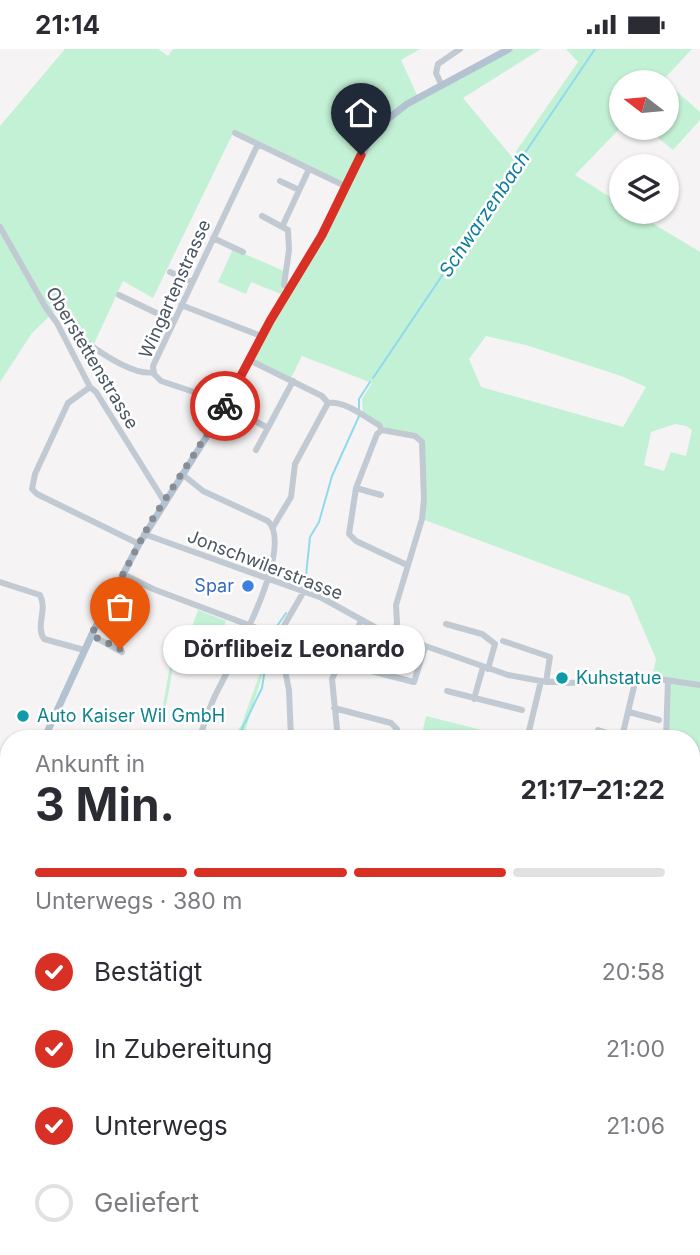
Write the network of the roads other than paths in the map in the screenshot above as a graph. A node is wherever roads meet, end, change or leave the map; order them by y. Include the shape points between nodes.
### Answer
1 (460, 49) edge
2 (509, 49) edge
3 (441, 85) junction
4 (235, 133) dead end
5 (258, 145) junction
6 (309, 169) junction
7 (280, 181) dead end
8 (345, 186) junction
9 (299, 190) junction
10 (262, 216) dead end
11 (0, 227) edge
12 (285, 228) junction
13 (213, 238) junction
14 (243, 251) dead end
15 (170, 272) dead end
16 (192, 282) junction
17 (289, 289) junction
18 (118, 295) dead end
19 (181, 305) junction
20 (173, 321) junction
21 (261, 336) junction
22 (83, 340) dead end
23 (249, 360) junction
24 (153, 372) junction
25 (293, 381) junction
26 (90, 387) junction
27 (328, 403) junction
28 (225, 405) junction
29 (233, 416) dead end
30 (268, 428) junction
31 (382, 430) junction
32 (256, 450) dead end
33 (182, 474) junction
34 (356, 488) junction
35 (381, 495) dead end
36 (164, 501) junction
37 (273, 527) junction
38 (144, 534) junction
39 (139, 544) junction
40 (407, 565) junction
41 (123, 574) junction
42 (268, 579) junction
43 (0, 582) edge
44 (304, 591) junction
45 (361, 621) junction
46 (446, 624) dead end
47 (250, 626) junction
48 (91, 635) junction
49 (394, 635) junction
50 (278, 636) junction
51 (503, 641) dead end
52 (425, 647) junction
53 (84, 650) junction
54 (122, 652) dead end
55 (485, 668) junction
56 (367, 670) dead end
57 (636, 678) junction
58 (668, 680) junction
59 (543, 681) junction
60 (700, 685) edge
61 (447, 691) dead end
62 (474, 699) junction
63 (334, 708) junction
64 (522, 711) dead end
65 (629, 712) junction
66 (659, 720) dead end
67 (48, 730) edge
68 (202, 730) edge
69 (291, 730) edge
70 (337, 730) edge
71 (397, 730) edge
72 (528, 730) edge
73 (626, 730) edge
74 (666, 730) edge

1 - 3 street via 438,64
2 - 3 main road
3 - 8 main road via 382,125
4 - 5 street
5 - 6 street
5 - 13 street, Wingartenstrasse
6 - 8 street
6 - 9 street
7 - 9 street
8 - 17 main road via 318,243
9 - 12 street
10 - 12 street
11 - 26 street, Oberstettenstrasse
12 - 17 street via 289,250 284,285
13 - 14 street
13 - 16 street, Wingartenstrasse
15 - 16 street
16 - 19 street, Wingartenstrasse
17 - 21 main road
18 - 20 street
19 - 20 street, Wingartenstrasse
19 - 21 street
20 - 24 street, Wingartenstrasse
21 - 23 main road
22 - 24 street via 141,373
23 - 25 street
23 - 28 main road
24 - 28 street, Wingartenstrasse via 163,382
25 - 27 street
25 - 30 street
26 - 36 street, Oberstettenstrasse
26 - 39 street via 66,407 32,489
27 - 31 street via 337,402
27 - 37 street via 296,462 291,497
28 - 33 main road
29 - 30 street
30 - 32 street
31 - 34 street
31 - 40 street via 415,436 422,445 422,519
33 - 36 main road
33 - 37 street via 203,491 261,516
34 - 35 street
34 - 40 street via 350,536
36 - 38 main road
37 - 42 street via 275,547
38 - 39 main road
38 - 42 street, Jonschwilerstrasse
39 - 41 main road
40 - 49 street via 396,605
41 - 47 street
41 - 48 main road
42 - 44 street, Jonschwilerstrasse
42 - 47 street
43 - 53 street via 40,596 44,639
44 - 45 street, Jonschwilerstrasse
44 - 50 street
45 - 49 street, Jonschwilerstrasse
45 - 63 street via 332,678
46 - 55 street via 495,644
47 - 50 street
47 - 68 street
48 - 53 main road
48 - 54 street
49 - 52 street, Jonschwilerstrasse
50 - 69 street via 289,690
51 - 59 street via 550,657
52 - 55 street, Jonschwilerstrasse
52 - 56 street via 414,683
53 - 67 main road
55 - 59 street, Jonschwilerstrasse
55 - 62 street
57 - 58 street, Jonschwilerstrasse
57 - 59 street, Jonschwilerstrasse
57 - 65 street
58 - 60 street, Jonschwilerstrasse
58 - 74 street
59 - 72 street
61 - 62 street
62 - 64 street
63 - 70 street
63 - 71 street via 391,723
65 - 66 street
65 - 73 street

